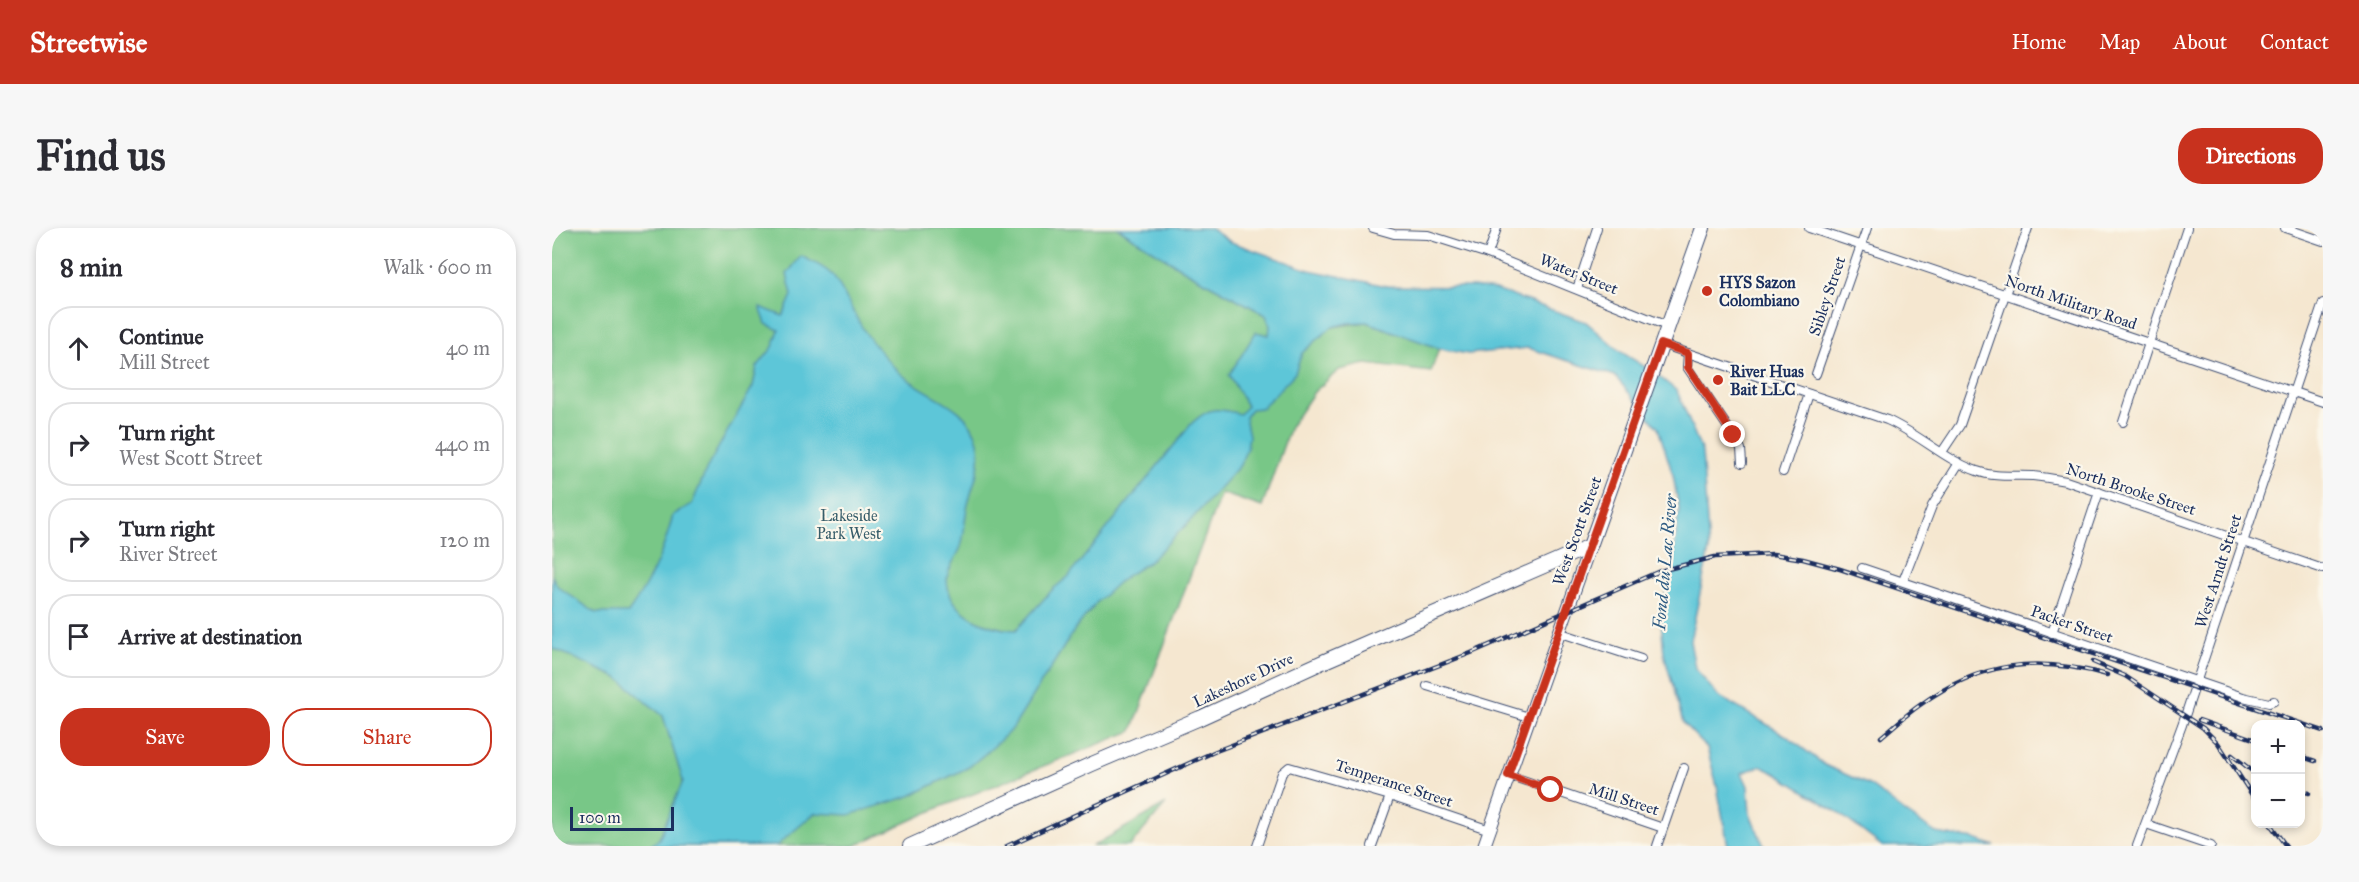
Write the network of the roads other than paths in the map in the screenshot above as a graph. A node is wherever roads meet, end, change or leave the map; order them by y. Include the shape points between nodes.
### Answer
1 (1373, 228) edge
2 (1497, 228) edge
3 (1598, 228) edge
4 (1703, 228) edge
5 (1809, 228) edge
6 (1867, 228) edge
7 (2028, 228) edge
8 (2187, 228) edge
9 (2285, 228) edge
10 (2323, 241) edge
11 (1861, 245) junction
12 (1488, 254) junction
13 (1577, 289) junction
14 (2004, 295) junction
15 (2323, 303) edge
16 (1667, 326) junction
17 (1661, 344) junction
18 (2149, 344) junction
19 (1688, 353) junction
20 (1816, 374) dead end
21 (2293, 392) junction
22 (1809, 394) junction
23 (2323, 402) edge
24 (2123, 422) dead end
25 (1942, 452) junction
26 (1742, 463) dead end
27 (1959, 463) junction
28 (1783, 472) dead end
29 (2099, 492) junction
30 (2242, 542) junction
31 (1590, 546) junction
32 (1862, 567) dead end
33 (2323, 569) edge
34 (1903, 581) junction
35 (1558, 632) junction
36 (2052, 633) junction
37 (1641, 659) dead end
38 (2197, 682) junction
39 (1427, 686) dead end
40 (2274, 700) dead end
41 (1529, 717) junction
42 (1684, 768) dead end
43 (1508, 775) junction
44 (1390, 796) junction
45 (2146, 825) junction
46 (1663, 828) junction
47 (1490, 830) junction
48 (910, 846) edge
49 (1257, 846) edge
50 (1372, 846) edge
51 (1484, 846) edge
52 (1657, 846) edge
53 (2137, 846) edge
54 (2211, 846) edge

1 - 12 street, Water Street via 1394,234 1428,235
2 - 12 street
3 - 13 street
4 - 16 main road, West Scott Street
5 - 11 street, North Military Road
6 - 11 street, Sibley Street
7 - 14 street
8 - 18 street
9 - 10 street
11 - 14 street, North Military Road
11 - 20 street, Sibley Street
12 - 13 street, Water Street
13 - 16 street, Water Street
14 - 18 street, North Military Road
14 - 25 street via 1960,425
15 - 21 street, West Arndt Street
16 - 17 main road, West Scott Street
17 - 19 street, North Brooke Street
17 - 31 main road, West Scott Street
18 - 21 street, North Military Road
18 - 24 street
19 - 22 street, North Brooke Street
19 - 26 street via 1688,367 1741,449
21 - 23 street, North Military Road
21 - 30 street, West Arndt Street
22 - 25 street, North Brooke Street via 1900,425
22 - 28 street
25 - 27 street, North Brooke Street
27 - 29 street, North Brooke Street via 1988,474 2066,481
27 - 34 street via 1932,506
29 - 30 street, North Brooke Street
29 - 36 street
30 - 33 street, North Brooke Street
30 - 38 street, West Arndt Street
31 - 35 main road, West Scott Street
31 - 48 main road, Lakeshore Drive
32 - 34 street, Packer Street
34 - 36 street, Packer Street
35 - 37 street
35 - 41 main road, West Scott Street
36 - 38 street, Packer Street
38 - 40 street, Packer Street via 2261,702
38 - 45 street, West Arndt Street
39 - 41 street
41 - 43 main road, West Scott Street
42 - 46 street
43 - 46 street, Mill Street
43 - 47 main road, West Scott Street
44 - 47 street, Temperance Street
44 - 49 street, Temperance Street via 1287,767
44 - 50 street
45 - 53 street, West Arndt Street
45 - 54 street
46 - 52 street
47 - 51 main road, West Scott Street

